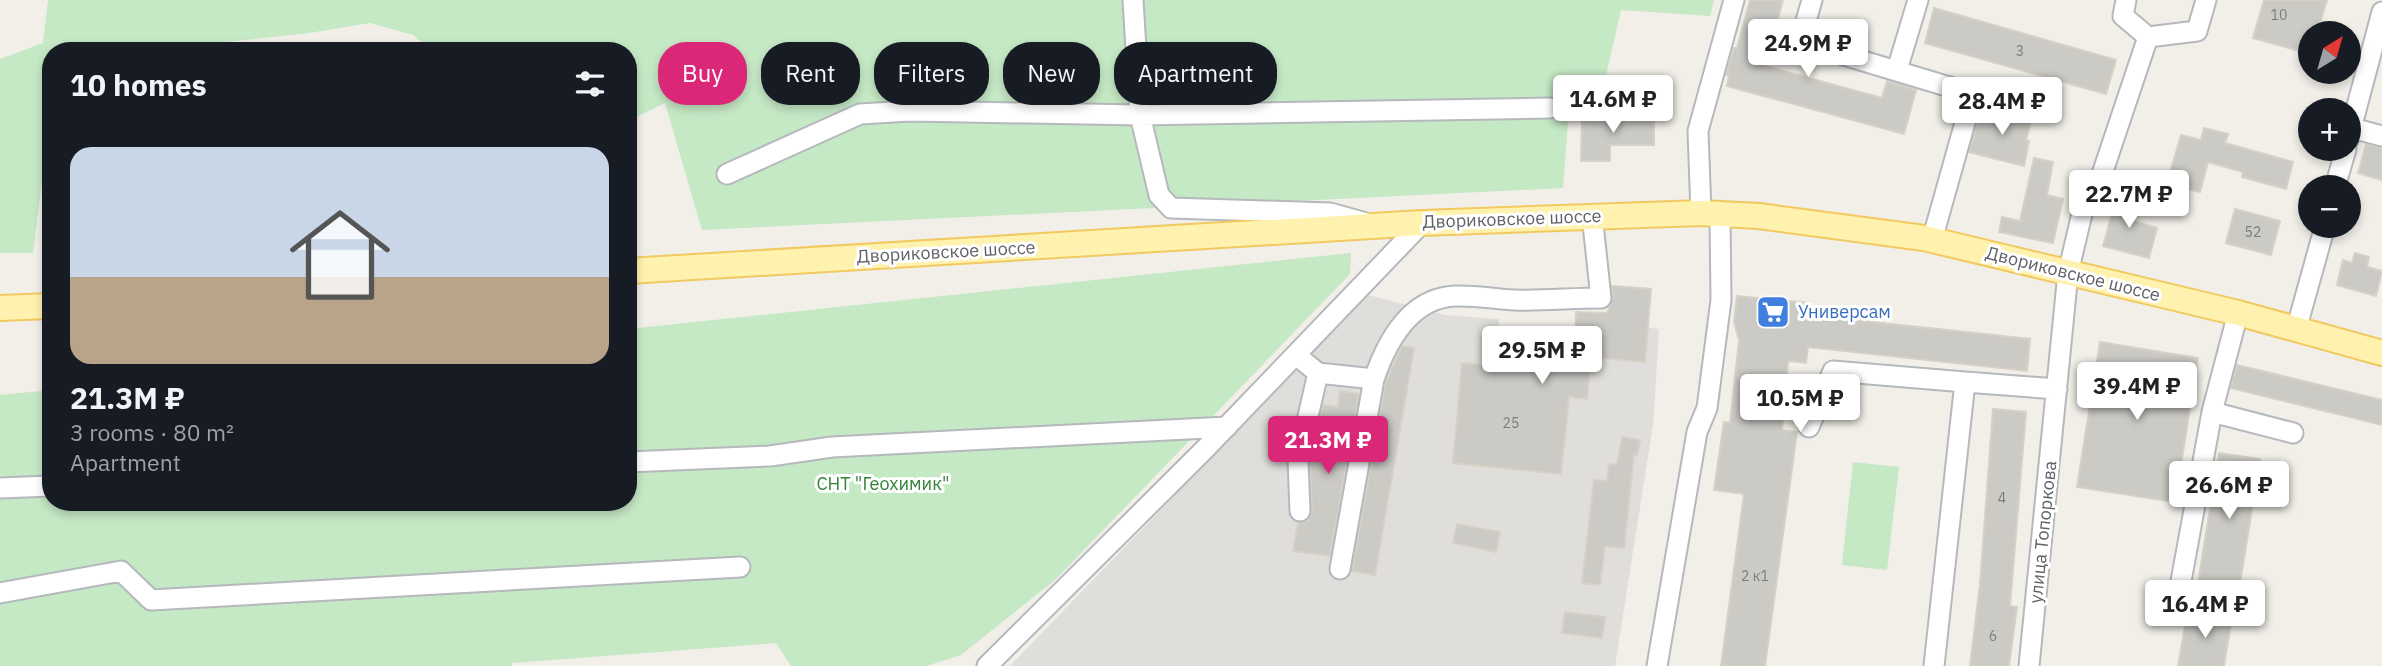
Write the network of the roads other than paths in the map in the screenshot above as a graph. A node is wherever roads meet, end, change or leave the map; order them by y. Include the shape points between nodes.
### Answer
1 (1133, 0) edge
2 (1734, 0) edge
3 (1812, 0) edge
4 (1918, 0) edge
5 (2126, 0) edge
6 (2206, 0) edge
7 (2382, 12) edge
8 (2148, 37) junction
9 (1897, 70) junction
10 (1973, 94) junction
11 (2359, 98) edge
12 (2010, 103) dead end
13 (1550, 108) dead end
14 (1140, 115) junction
15 (2361, 135) edge
16 (2382, 136) edge
17 (727, 174) dead end
18 (1710, 213) junction
19 (1592, 215) junction
20 (1422, 223) junction
21 (1377, 225) junction
22 (2322, 238) edge
23 (1932, 240) junction
24 (637, 270) edge
25 (2068, 273) junction
26 (42, 307) edge
27 (0, 309) edge
28 (2238, 313) junction
29 (2296, 330) junction
30 (2382, 353) edge
31 (1296, 355) junction
32 (1318, 373) junction
33 (1374, 379) junction
34 (1965, 382) junction
35 (2057, 390) junction
36 (2212, 412) junction
37 (1227, 427) junction
38 (1809, 427) dead end
39 (2293, 433) dead end
40 (637, 462) edge
41 (42, 486) edge
42 (0, 488) edge
43 (1300, 511) dead end
44 (740, 567) dead end
45 (1340, 569) dead end
46 (0, 593) edge
47 (2177, 603) dead end
48 (987, 666) edge
49 (1657, 666) edge
50 (1934, 666) edge
51 (2029, 666) edge

1 - 14 street
2 - 18 street via 1698,131
3 - 9 street via 1800,42
4 - 9 street
5 - 8 street via 2123,16
6 - 8 street via 2197,31
7 - 11 street
8 - 25 street, улица Топоркова via 2099,183 2085,201
9 - 10 street
10 - 12 street
10 - 23 street
13 - 14 street
14 - 17 street via 860,114
14 - 21 street via 1158,195 1171,208 1330,213
15 - 16 street
18 - 19 main road, Двориковское шоссе
18 - 23 main road, Двориковское шоссе
18 - 49 street via 1721,300 1707,408 1697,432
19 - 20 main road, Двориковское шоссе
19 - 33 street via 1601,298 1436,299 1423,305 1395,334
20 - 21 main road, Двориковское шоссе
20 - 31 street
21 - 24 main road, Двориковское шоссе
22 - 29 street
23 - 25 main road, Двориковское шоссе
25 - 28 main road, Двориковское шоссе
25 - 35 street, улица Топоркова
26 - 27 main road
28 - 29 main road, Двориковское шоссе
28 - 36 street
29 - 30 main road, Двориковское шоссе
31 - 32 street
31 - 37 street
32 - 33 street
32 - 43 street via 1298,460
33 - 45 street
34 - 35 street
34 - 38 street via 1833,371
34 - 50 street
35 - 51 street, улица Топоркова
36 - 39 street
36 - 47 street
37 - 40 street
37 - 48 street
41 - 42 street
44 - 46 street via 151,600 121,571

